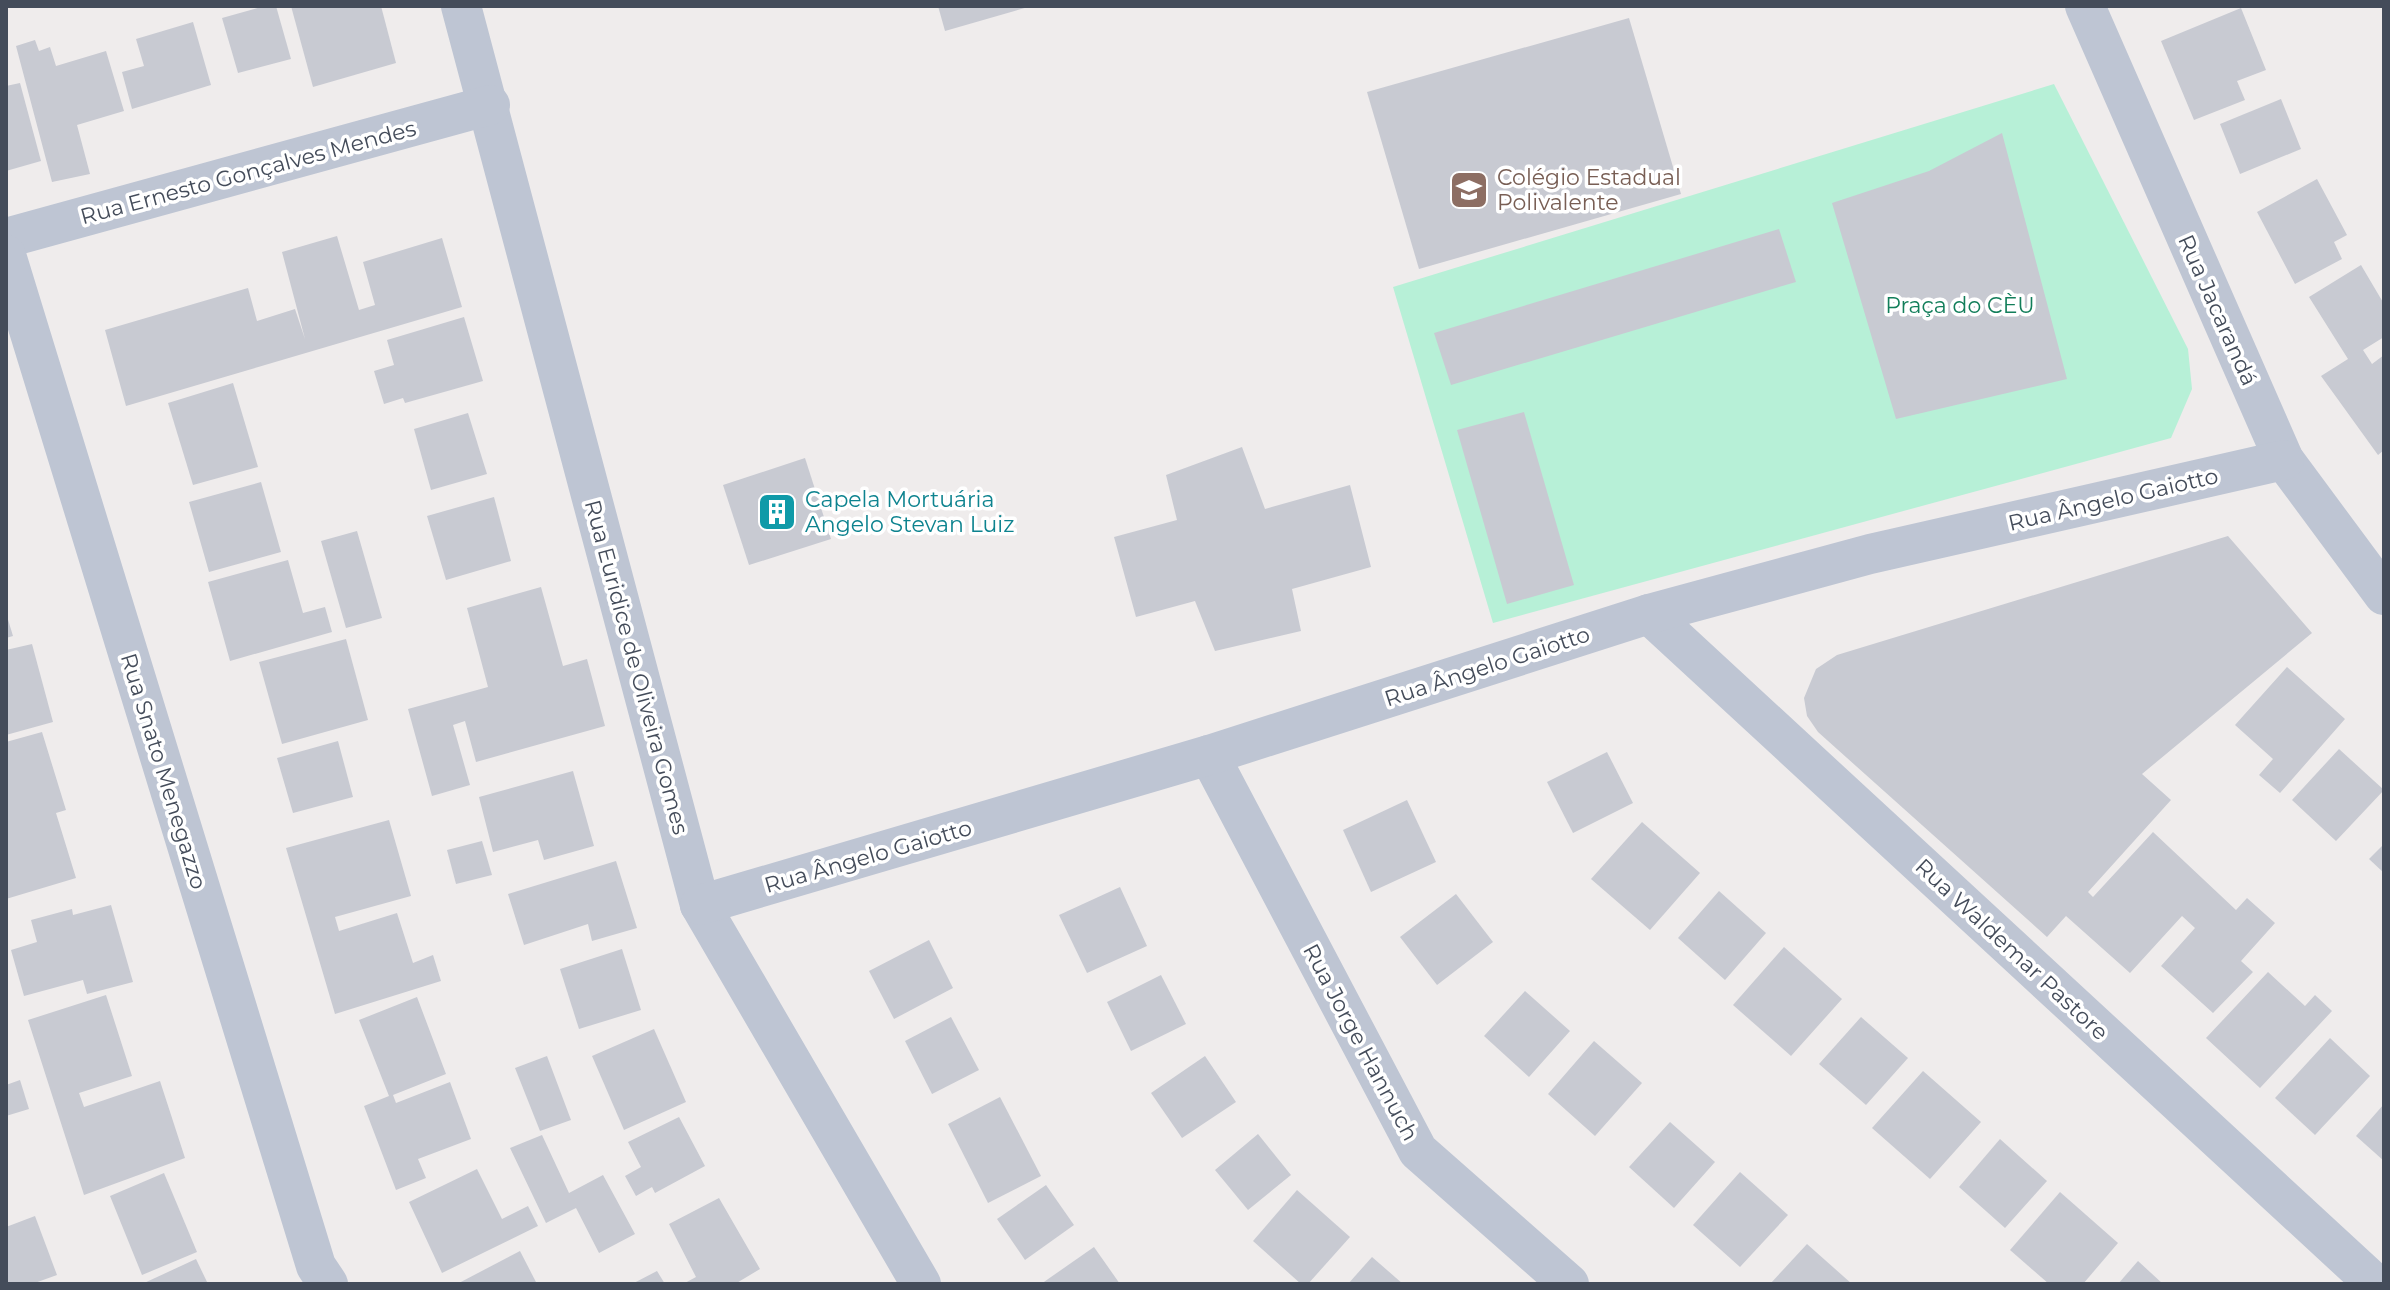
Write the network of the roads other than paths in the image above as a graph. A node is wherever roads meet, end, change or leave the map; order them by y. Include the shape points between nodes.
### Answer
1 (461, 6) edge
2 (2085, 6) edge
3 (490, 105) junction
4 (6, 238) edge
5 (6, 255) edge
6 (2284, 460) junction
7 (2384, 595) edge
8 (1649, 614) junction
9 (1209, 755) junction
10 (700, 905) junction
11 (328, 1284) edge
12 (921, 1284) edge
13 (1569, 1284) edge
14 (2375, 1284) edge

1 - 3 street, Rua Euridice de Oliveira Gomes
2 - 6 street, Rua Jacarandá
3 - 4 street, Rua Ernesto Gonçalves Mendes
3 - 10 street, Rua Euridice de Oliveira Gomes
5 - 11 street, Rua Snato Menegazzo via 316,1266
6 - 7 street, Rua Jacarandá
6 - 8 street, Rua Ângelo Gaiotto via 1870,554
8 - 9 street, Rua Ângelo Gaiotto
8 - 14 street, Rua Waldemar Pastore
9 - 10 street, Rua Ângelo Gaiotto
9 - 13 street, Rua Jorge Hannuch via 1418,1151
10 - 12 street, Rua Euridice de Oliveira Gomes

